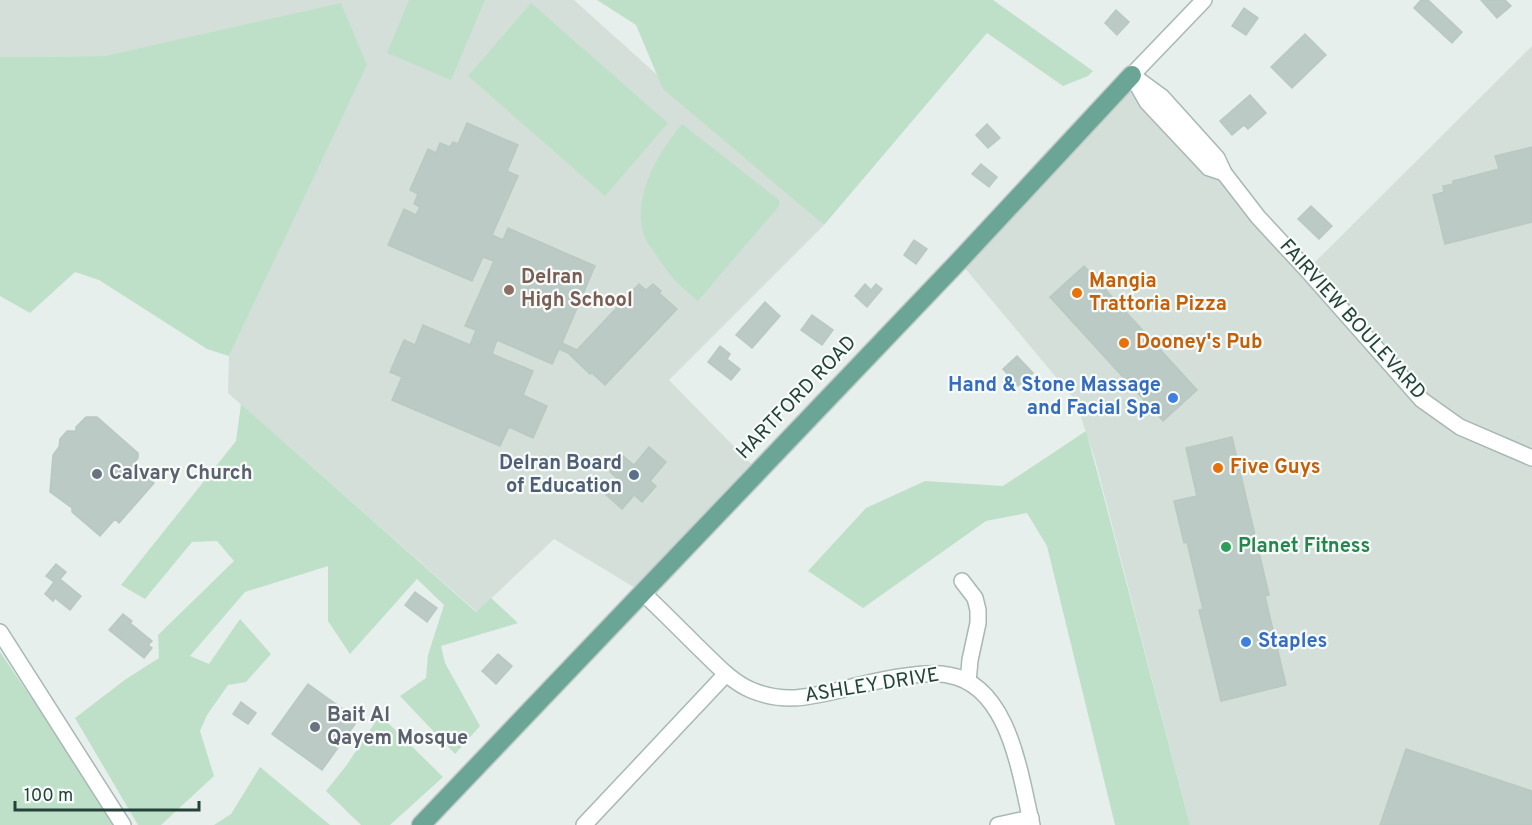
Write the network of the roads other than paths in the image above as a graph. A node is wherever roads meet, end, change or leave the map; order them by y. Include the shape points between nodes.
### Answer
1 (1204, 0) edge
2 (1132, 75) junction
3 (1532, 458) edge
4 (962, 581) dead end
5 (642, 592) junction
6 (0, 632) edge
7 (726, 674) junction
8 (968, 682) junction
9 (1031, 822) edge
10 (123, 825) edge
11 (421, 825) edge
12 (584, 825) edge
13 (998, 825) edge

1 - 2 street, HARTFORD ROAD
2 - 3 street, FAIRVIEW BOULEVARD via 1147,102 1209,168 1224,173 1258,217 1422,400 1460,428
2 - 5 main road, HARTFORD ROAD
4 - 8 street via 975,598 978,610
5 - 7 street, ASHLEY DRIVE
5 - 11 main road, HARTFORD ROAD
6 - 10 street
7 - 8 street, ASHLEY DRIVE via 750,689 783,699 807,698 925,674 949,675
7 - 12 street
8 - 9 street, ASHLEY DRIVE via 982,692 1005,724
9 - 13 street

